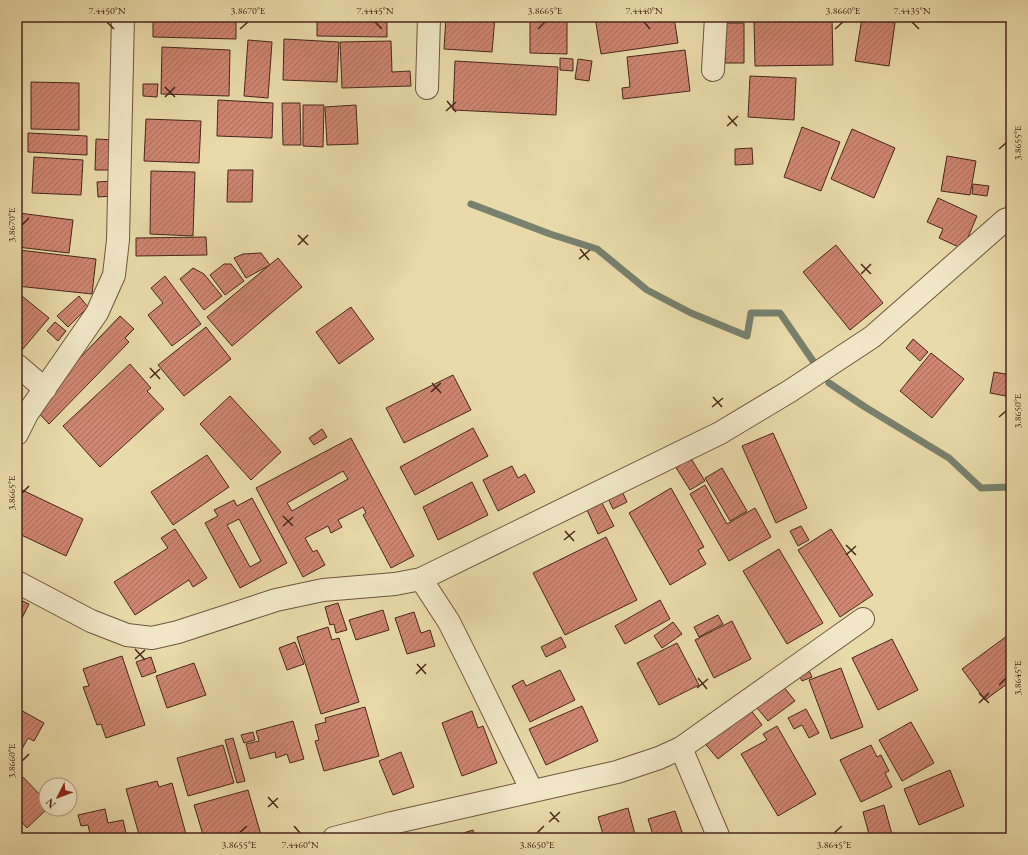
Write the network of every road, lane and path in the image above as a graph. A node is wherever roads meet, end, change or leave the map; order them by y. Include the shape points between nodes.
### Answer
1 (123, 17) edge
2 (429, 17) edge
3 (716, 17) edge
4 (713, 70) dead end
5 (427, 88) dead end
6 (1011, 218) edge
7 (17, 365) edge
8 (45, 388) junction
9 (17, 434) edge
10 (421, 579) junction
11 (17, 582) edge
12 (863, 619) dead end
13 (681, 748) junction
14 (532, 791) junction
15 (334, 838) edge
16 (719, 838) edge

1 - 8 street via 118,240 114,275 97,313
2 - 5 street
3 - 4 street
6 - 10 street via 1005,220 872,337 790,391 720,433
7 - 8 street
8 - 9 street
10 - 11 street via 395,584 323,590 283,599 152,638 127,635 91,621
10 - 14 street via 449,622
12 - 13 street
13 - 14 street via 617,772
13 - 16 street
14 - 15 street

